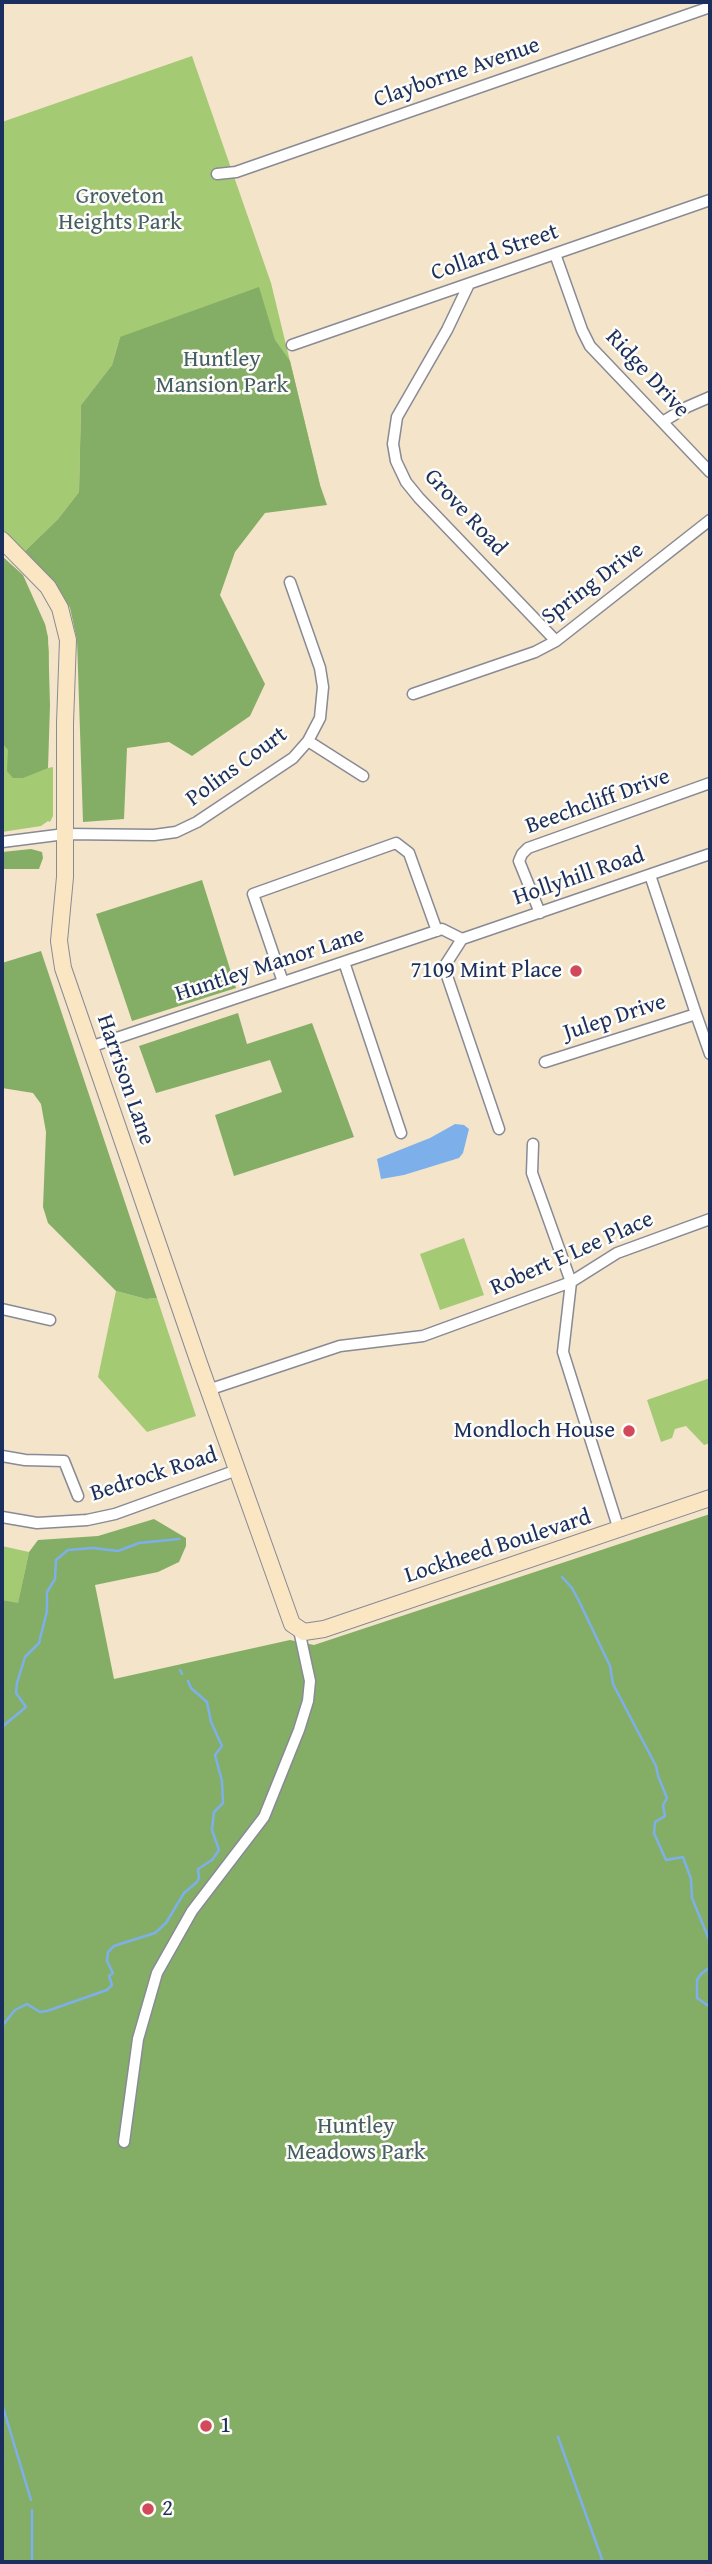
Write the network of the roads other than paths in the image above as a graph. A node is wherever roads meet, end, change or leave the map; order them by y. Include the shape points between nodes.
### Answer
1 (710, 7) edge
2 (217, 174) dead end
3 (710, 200) edge
4 (555, 254) junction
5 (469, 284) junction
6 (292, 345) dead end
7 (710, 397) edge
8 (664, 421) junction
9 (710, 472) edge
10 (710, 520) edge
11 (2, 540) edge
12 (290, 582) dead end
13 (556, 641) junction
14 (413, 694) dead end
15 (308, 741) junction
16 (363, 776) dead end
17 (710, 783) edge
18 (65, 835) junction
19 (2, 842) edge
20 (710, 854) edge
21 (650, 875) junction
22 (540, 913) junction
23 (436, 931) junction
24 (462, 939) junction
25 (344, 962) junction
26 (283, 982) junction
27 (696, 1014) junction
28 (90, 1047) junction
29 (710, 1054) edge
30 (545, 1062) dead end
31 (499, 1129) dead end
32 (401, 1133) dead end
33 (533, 1144) dead end
34 (710, 1219) edge
35 (570, 1282) junction
36 (2, 1309) edge
37 (50, 1320) dead end
38 (208, 1390) junction
39 (2, 1456) edge
40 (237, 1470) junction
41 (78, 1496) dead end
42 (710, 1498) edge
43 (2, 1517) edge
44 (619, 1530) junction
45 (299, 1630) junction
46 (124, 2142) dead end

1 - 2 street, Clayborne Avenue via 236,172
3 - 4 street, Collard Street
4 - 5 street, Collard Street
4 - 8 street, Ridge Drive via 590,346
5 - 6 street, Collard Street
5 - 13 street, Grove Road via 397,417 396,461 419,498
7 - 8 street
8 - 9 street, Ridge Drive
10 - 13 street, Spring Drive
11 - 18 street, Harrison Lane via 48,587 66,628
12 - 15 street, Polins Court via 323,678 322,709
13 - 14 street, Spring Drive
15 - 16 street
15 - 18 street, Polins Court via 293,758 176,832
17 - 22 street, Beechcliff Drive via 528,848 519,861
18 - 19 street, Polins Court
18 - 28 street, Harrison Lane via 60,955
20 - 21 street, Hollyhill Road
21 - 22 street, Hollyhill Road
21 - 27 street
22 - 24 street, Hollyhill Road
23 - 24 street via 442,929
23 - 25 street, Huntley Manor Lane
23 - 26 street via 410,853 396,843 253,894
24 - 31 street via 444,967
25 - 26 street, Huntley Manor Lane
25 - 32 street
26 - 28 street, Huntley Manor Lane
27 - 29 street, Julep Drive
27 - 30 street, Julep Drive
28 - 38 street, Harrison Lane
33 - 35 street via 532,1173
34 - 35 street, Robert E Lee Place via 617,1253
35 - 38 street, Robert E Lee Place via 423,1336 340,1346
35 - 44 street via 563,1352
36 - 37 street
38 - 40 street, Harrison Lane
39 - 41 street via 64,1461
40 - 43 street, Bedrock Road via 87,1520 37,1522
40 - 45 street, Harrison Lane via 289,1618
42 - 44 street, Lockheed Boulevard
44 - 45 street, Lockheed Boulevard via 324,1629
45 - 46 street via 310,1681 299,1730 264,1817 192,1911 158,1973 138,2039

